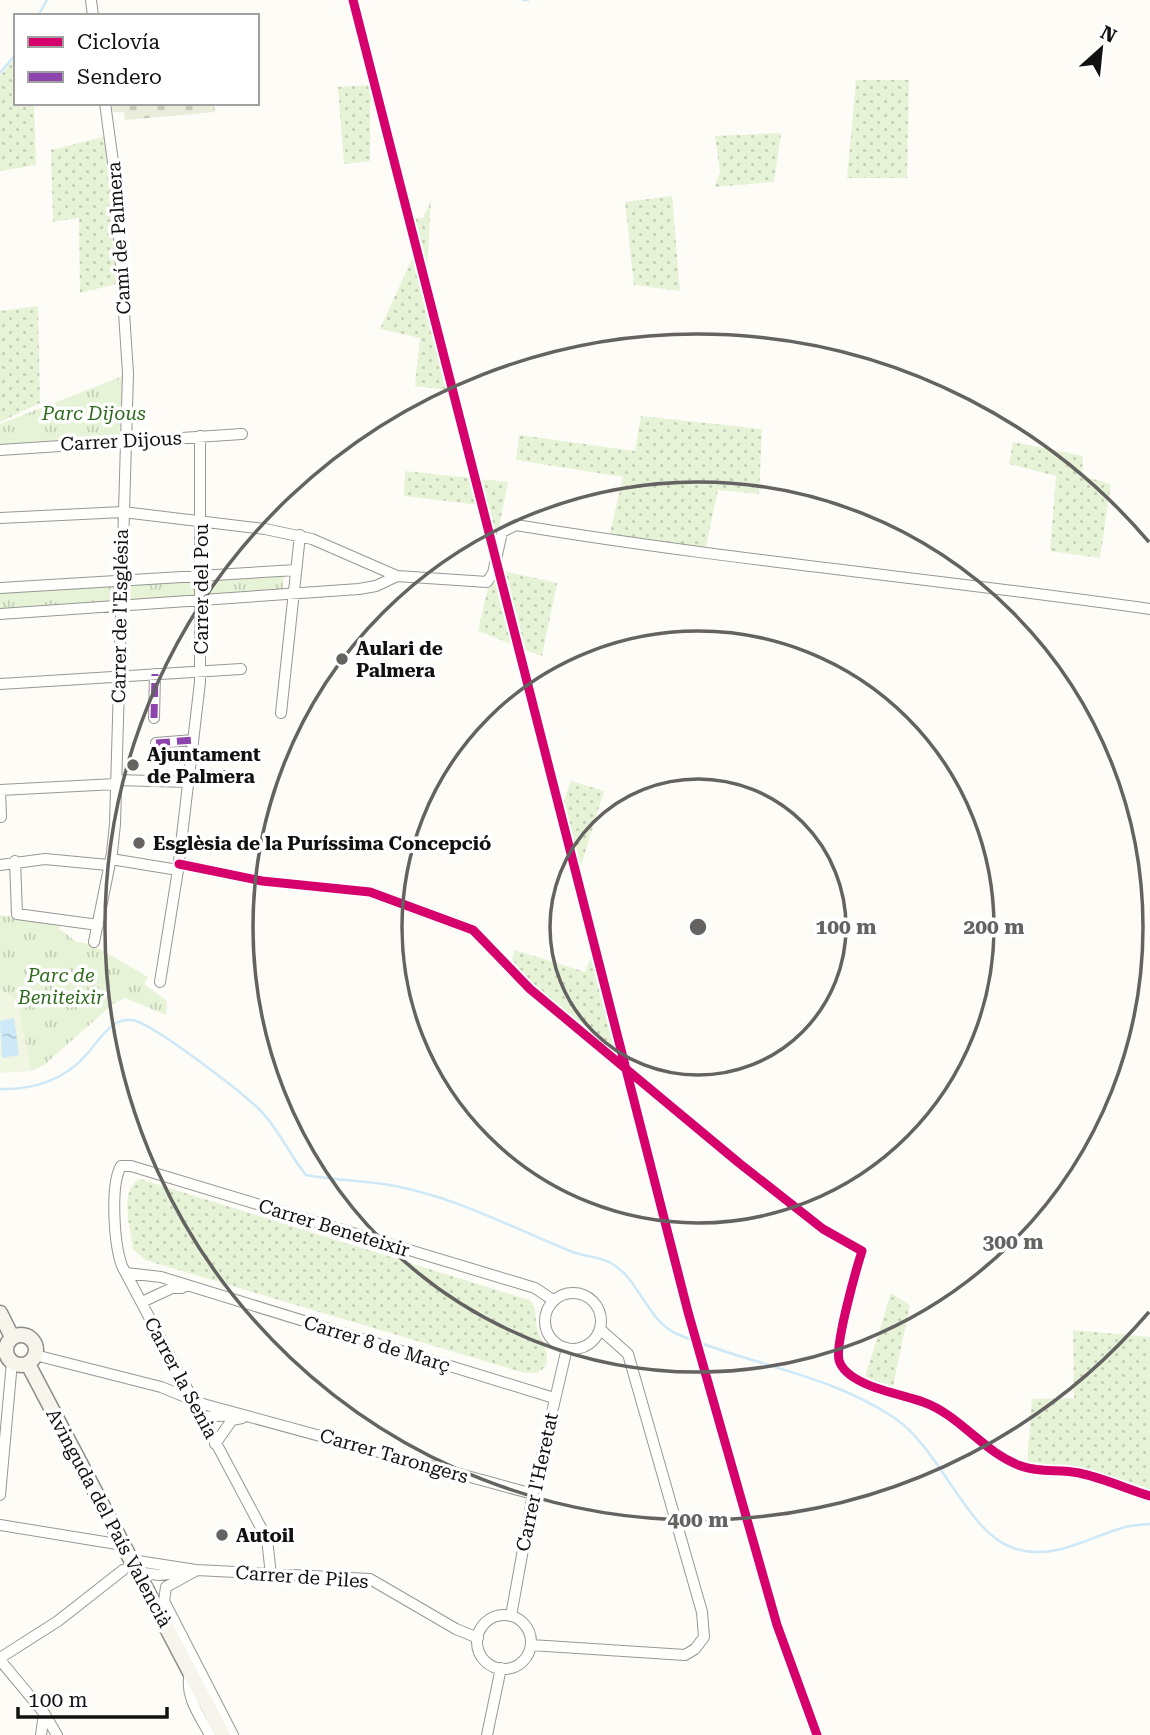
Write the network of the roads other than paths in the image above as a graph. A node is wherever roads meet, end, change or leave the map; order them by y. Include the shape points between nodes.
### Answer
1 (105, 105) edge
2 (128, 373) joint
3 (242, 434) dead end
4 (200, 436) junction
5 (125, 440) junction
6 (0, 450) edge
7 (123, 512) junction
8 (0, 518) edge
9 (201, 522) junction
10 (300, 535) junction
11 (296, 570) junction
12 (200, 576) junction
13 (397, 576) junction
14 (121, 580) junction
15 (0, 588) edge
16 (293, 594) junction
17 (200, 600) junction
18 (121, 606) junction
19 (1150, 609) edge
20 (0, 614) edge
21 (241, 669) dead end
22 (201, 672) junction
23 (155, 674) junction
24 (119, 676) junction
25 (0, 684) edge
26 (281, 713) dead end
27 (154, 718) dead end
28 (193, 740) junction
29 (156, 743) dead end
30 (227, 776) dead end
31 (189, 779) junction
32 (116, 782) junction
33 (1, 817) edge
34 (15, 861) junction
35 (110, 862) junction
36 (0, 865) edge
37 (178, 867) junction
38 (97, 925) junction
39 (94, 942) dead end
40 (160, 982) dead end
41 (117, 1174) joint
42 (126, 1273) junction
43 (200, 1290) junction
44 (553, 1300) junction
45 (142, 1302) junction
46 (0, 1313) edge
47 (600, 1329) junction
48 (12, 1337) junction
49 (567, 1348) junction
50 (32, 1360) junction
51 (12, 1362) junction
52 (191, 1398) junction
53 (554, 1398) junction
54 (201, 1417) junction
55 (256, 1417) junction
56 (215, 1444) junction
57 (533, 1494) junction
58 (0, 1495) edge
59 (1150, 1496) edge
60 (0, 1525) edge
61 (122, 1545) junction
62 (130, 1567) junction
63 (195, 1570) junction
64 (271, 1575) junction
65 (510, 1616) junction
66 (478, 1639) junction
67 (531, 1645) junction
68 (0, 1659) edge
69 (501, 1668) junction
70 (191, 1672) junction
71 (44, 1713) junction
72 (41, 1735) edge
73 (57, 1735) edge
74 (210, 1735) edge
75 (223, 1735) edge
76 (233, 1735) edge
77 (487, 1735) edge

1 - 2 street, Camí de Palmera via 116,177
2 - 5 street, Carrer de l'Església
3 - 4 street, Carrer Dijous
4 - 5 street, Carrer Dijous
4 - 9 street, Carrer del Pou
5 - 6 street, Carrer Dijous
5 - 7 street, Carrer de l'Església
7 - 8 street
7 - 9 street
7 - 14 street, Carrer de l'Església
9 - 10 street
9 - 12 street, Carrer del Pou
10 - 11 street
10 - 13 street
11 - 12 street
11 - 16 street
12 - 14 street
12 - 17 street, Carrer del Pou
13 - 16 street via 368,588
13 - 19 street via 487,582 502,532 516,525 672,551
14 - 15 street
14 - 18 street, Carrer de l'Església
16 - 17 street
16 - 26 street
17 - 18 street
17 - 22 street, Carrer del Pou
18 - 20 street
18 - 24 street, Carrer de l'Església
21 - 22 street
22 - 23 street
22 - 28 street, Carrer del Pou
23 - 24 street
23 - 27 street
24 - 25 street
24 - 32 street, Carrer de l'Església
28 - 29 street
28 - 31 street, Carrer del Pou
30 - 31 street
31 - 32 street
31 - 37 street, Carrer del Pou
32 - 33 street via 0,790
32 - 35 street, Carrer de l'Església
34 - 35 street
34 - 36 street
34 - 38 street via 17,914
35 - 37 street
35 - 38 street, Carrer de l'Església
37 - 40 street, Carrer del Pou
37 - 59 street via 370,892 461,923 484,938 530,989 823,1229 862,1251 838,1357 849,1373 884,1392 945,1413 1017,1465 1038,1472 1077,1473
38 - 39 street, Carrer de l'Església
41 - 42 street, Carrer la Senia via 118,1256
41 - 44 street, Carrer Beneteixir via 121,1166 131,1166 535,1288
42 - 43 street, Carrer 8 de Març via 161,1277
42 - 45 street, Carrer la Senia
43 - 45 street, Carrer 8 de Març via 172,1288
43 - 53 street, Carrer 8 de Març
44 - 47 street via 568,1293 591,1299 600,1313
44 - 49 street via 545,1315 547,1333
45 - 52 street, Carrer la Senia
46 - 48 main road
47 - 49 street via 584,1347
47 - 67 street via 628,1354 704,1620 704,1637 685,1655
48 - 50 main road via 29,1337 36,1346
48 - 51 main road via 6,1350
49 - 53 street, Carrer l'Heretat
50 - 51 main road
50 - 52 street, Carrer Tarongers via 161,1387
50 - 61 main road, Avinguda del País Valencià
51 - 58 street
52 - 54 street, Carrer la Senia
52 - 55 street, Carrer Tarongers
53 - 57 street, Carrer l'Heretat
54 - 55 street, Carrer Tarongers
54 - 56 street, Carrer la Senia
55 - 56 street via 232,1420
55 - 57 street, Carrer Tarongers
56 - 64 street, Carrer la Senia via 267,1539
57 - 65 street, Carrer l'Heretat
60 - 61 street
61 - 62 main road, Avinguda del País Valencià
62 - 63 street, Carrer de Piles via 159,1575
62 - 68 street
62 - 70 main road, Avinguda del País Valencià
63 - 64 street, Carrer de Piles
63 - 76 street, Avinguda del País Valencià via 166,1587 164,1601
64 - 66 street, Carrer de Piles via 370,1579
65 - 66 street via 486,1622
65 - 67 street via 527,1627
66 - 69 street via 483,1658
67 - 69 street via 517,1665
68 - 71 street
69 - 77 street
70 - 74 street, Avinguda del País Valencià via 188,1690
70 - 75 main road, Avinguda del País Valencià
71 - 72 street
71 - 73 street

